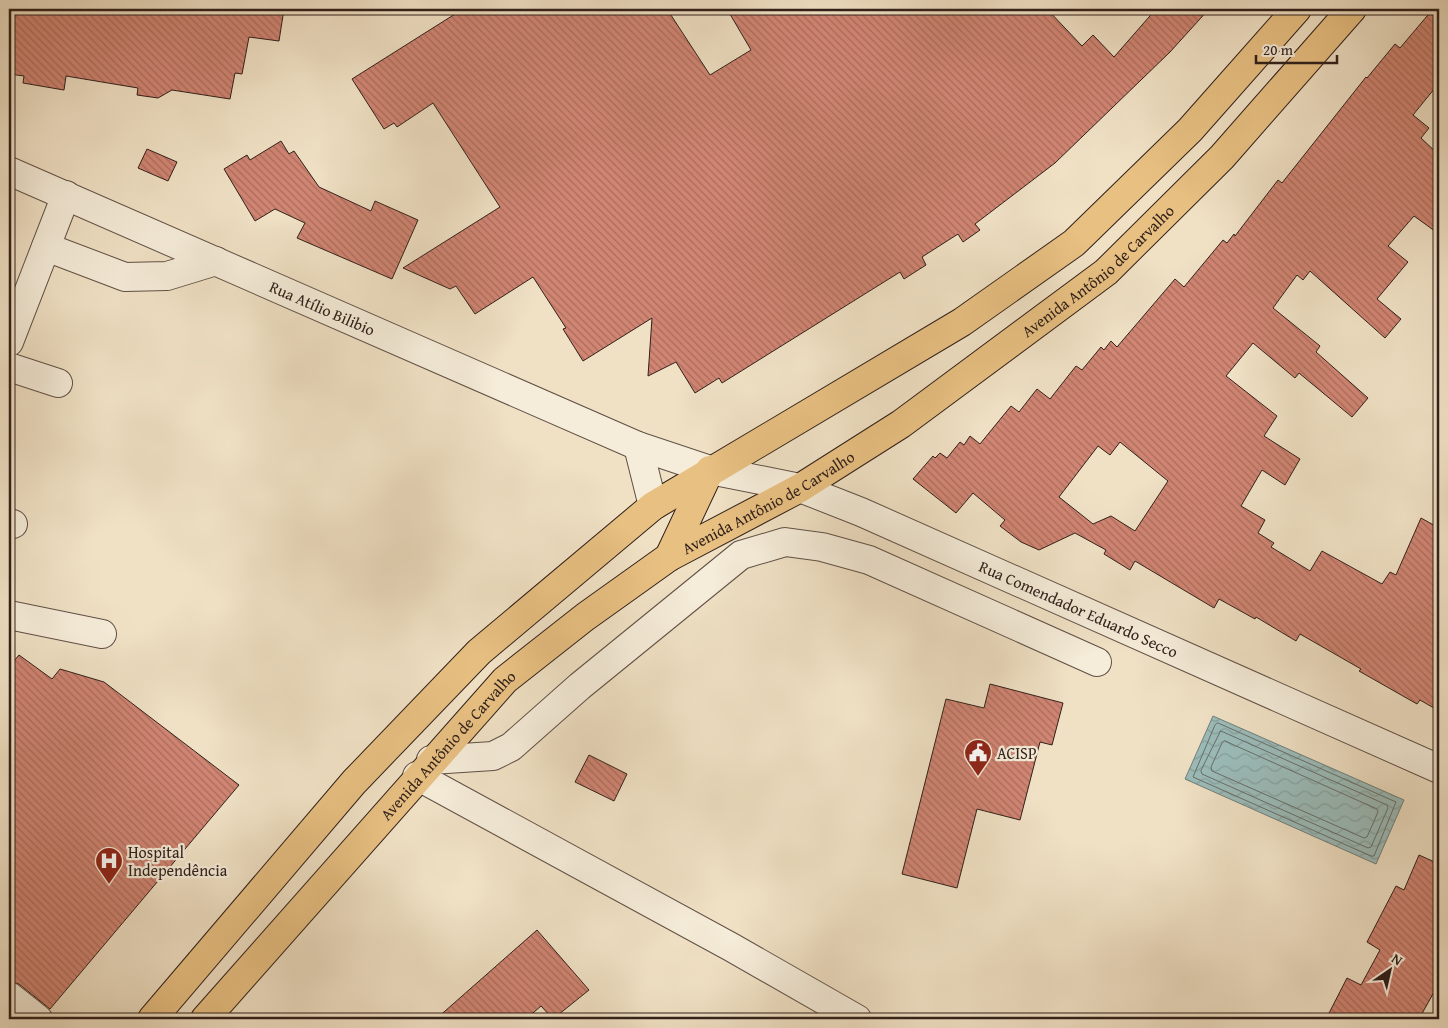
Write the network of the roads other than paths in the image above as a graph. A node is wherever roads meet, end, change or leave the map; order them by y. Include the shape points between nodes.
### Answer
1 (1297, 9) edge
2 (1352, 9) edge
3 (9, 171) edge
4 (66, 195) junction
5 (46, 248) junction
6 (216, 261) junction
7 (9, 342) edge
8 (9, 367) edge
9 (58, 384) dead end
10 (638, 446) junction
11 (710, 470) junction
12 (800, 488) junction
13 (652, 506) junction
14 (669, 557) junction
15 (9, 615) edge
16 (102, 634) dead end
17 (1097, 662) dead end
18 (424, 768) junction
19 (1439, 769) edge
20 (9, 996) edge
21 (38, 1019) edge
22 (152, 1019) edge
23 (205, 1019) edge
24 (857, 1019) edge

1 - 11 main road via 1190,130 1074,243 962,322
2 - 12 main road, Avenida Antônio de Carvalho via 1222,157 1106,272 901,424
3 - 4 street, Rua Atílio Bilibio
4 - 5 street
4 - 6 street, Rua Atílio Bilibio
5 - 6 street via 125,278 167,276
5 - 7 street
6 - 10 street, Rua Atílio Bilibio
8 - 9 street
10 - 11 street, Rua Atílio Bilibio
10 - 13 street
11 - 12 street, Rua Comendador Eduardo Secco
11 - 13 main road
11 - 14 main road
12 - 14 main road, Avenida Antônio de Carvalho
12 - 19 street, Rua Comendador Eduardo Secco via 862,512
13 - 22 main road via 479,652 354,782
14 - 18 main road, Avenida Antônio de Carvalho via 585,616 505,680
15 - 16 street
17 - 18 street via 870,560 822,547 785,542 740,555 580,686 512,747 493,756
18 - 23 main road, Avenida Antônio de Carvalho
18 - 24 street
20 - 21 street

